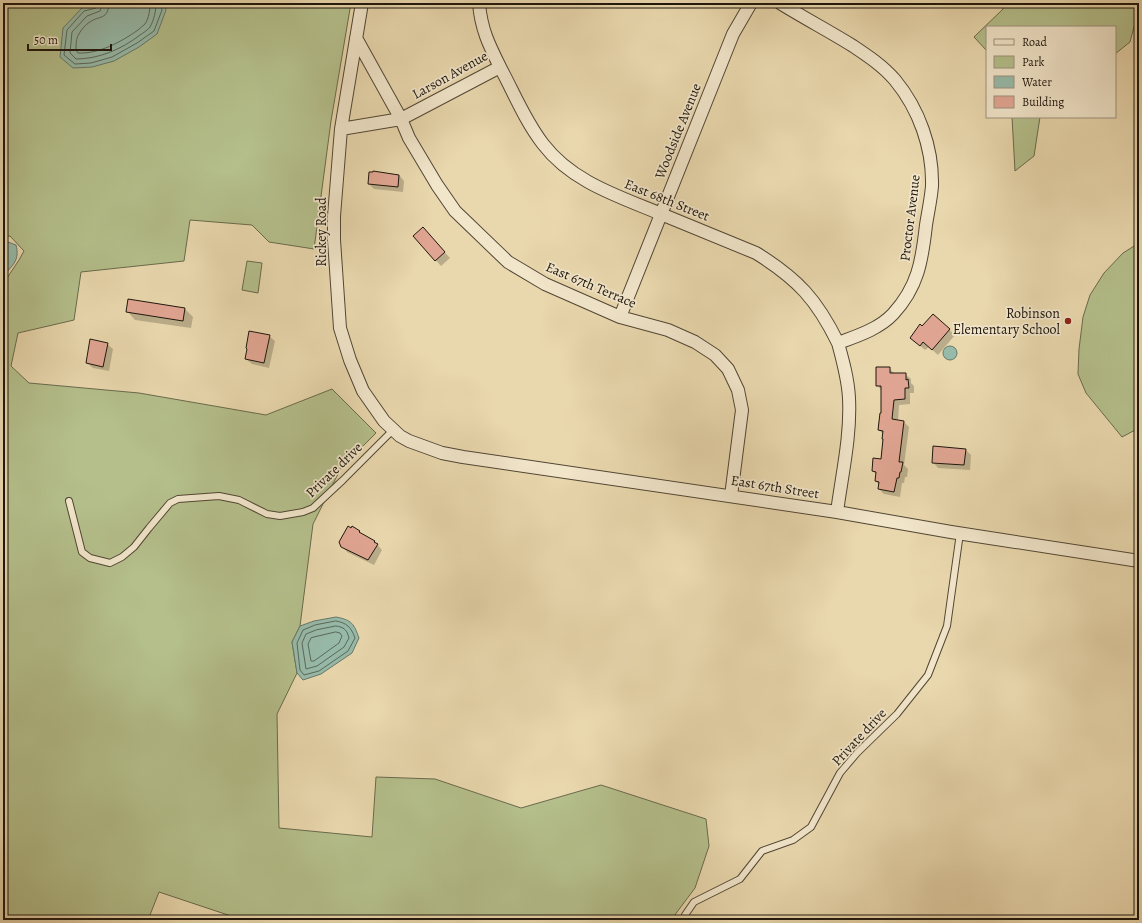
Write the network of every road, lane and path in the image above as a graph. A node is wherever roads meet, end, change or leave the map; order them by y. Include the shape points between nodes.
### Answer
1 (362, 3) edge
2 (479, 3) edge
3 (751, 3) edge
4 (780, 3) edge
5 (356, 38) junction
6 (500, 67) junction
7 (401, 119) junction
8 (341, 129) junction
9 (662, 214) junction
10 (620, 317) junction
11 (838, 343) junction
12 (393, 430) junction
13 (409, 441) joint
14 (731, 496) junction
15 (69, 501) dead end
16 (837, 512) junction
17 (960, 533) junction
18 (1139, 561) edge
19 (684, 920) edge

1 - 5 street, Rickey Road
2 - 6 street, Larson Avenue via 486,38
3 - 9 street, Woodside Avenue via 733,34
4 - 11 street, Proctor Avenue via 871,58 895,80 914,108 926,137 931,163 932,187 920,268 910,293 878,326
5 - 7 street, East 67th Terrace
5 - 8 street, Rickey Road
6 - 7 street, Larson Avenue
6 - 9 street, East 68th Street via 537,136 561,163 596,187
7 - 8 street
7 - 10 street, East 67th Terrace via 409,138 455,211 508,262 545,284
8 - 12 street, Rickey Road via 334,216 340,328 363,391 376,412
9 - 10 street, Woodside Avenue via 641,260
9 - 11 street, East 68th Street via 756,253 779,267 815,303
10 - 14 street, East 67th Terrace via 649,324 695,342 715,354 728,369 738,390 742,410
11 - 16 street via 847,378 849,417
12 - 13 street, Rickey Road
12 - 15 lane, Private drive via 313,508 280,516 268,514 238,500 219,496 178,499 170,503 134,547 122,557 110,562 90,558 82,552
13 - 14 street, East 67th Street via 442,453 464,457
14 - 16 street, East 67th Street
16 - 17 street, East 67th Street
17 - 18 street, East 67th Street
17 - 19 lane, Private drive via 947,626 928,675 897,714 840,773 812,827 793,840 762,851 740,879 694,902 684,915

